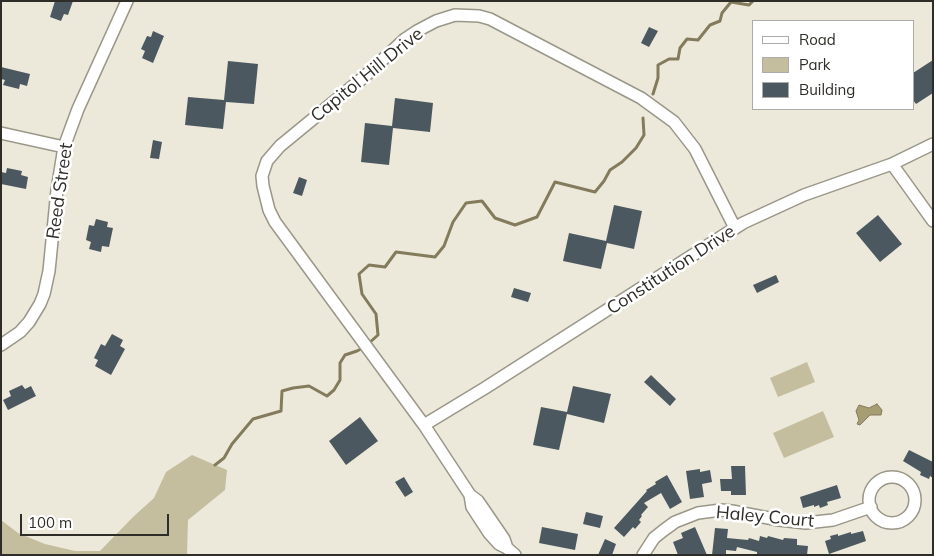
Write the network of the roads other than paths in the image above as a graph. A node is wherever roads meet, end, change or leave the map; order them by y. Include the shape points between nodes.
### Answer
1 (127, 1) edge
2 (1, 133) edge
3 (933, 144) edge
4 (64, 147) junction
5 (892, 164) junction
6 (933, 221) edge
7 (735, 228) junction
8 (1, 344) edge
9 (424, 425) junction
10 (871, 507) junction
11 (511, 551) edge
12 (643, 555) edge

1 - 4 street, Reed Street
2 - 4 street
3 - 5 street, Constitution Drive
4 - 8 street, Reed Street via 44,294 20,332
5 - 6 street
5 - 7 street, Constitution Drive via 804,195
7 - 9 street, Constitution Drive
7 - 9 street, Capitol Hill Drive via 695,149 674,122 641,98 490,19 455,15 436,20 405,39 280,146 267,161 263,186 268,210 282,233
9 - 11 street, Capitol Hill Drive via 470,495 472,507 482,522 499,544
10 - 10 street via 873,488 889,477 907,482 914,495 913,510 898,522 879,518
10 - 12 street, Haley Court via 832,520 806,524 732,511 698,513 664,530 654,538

